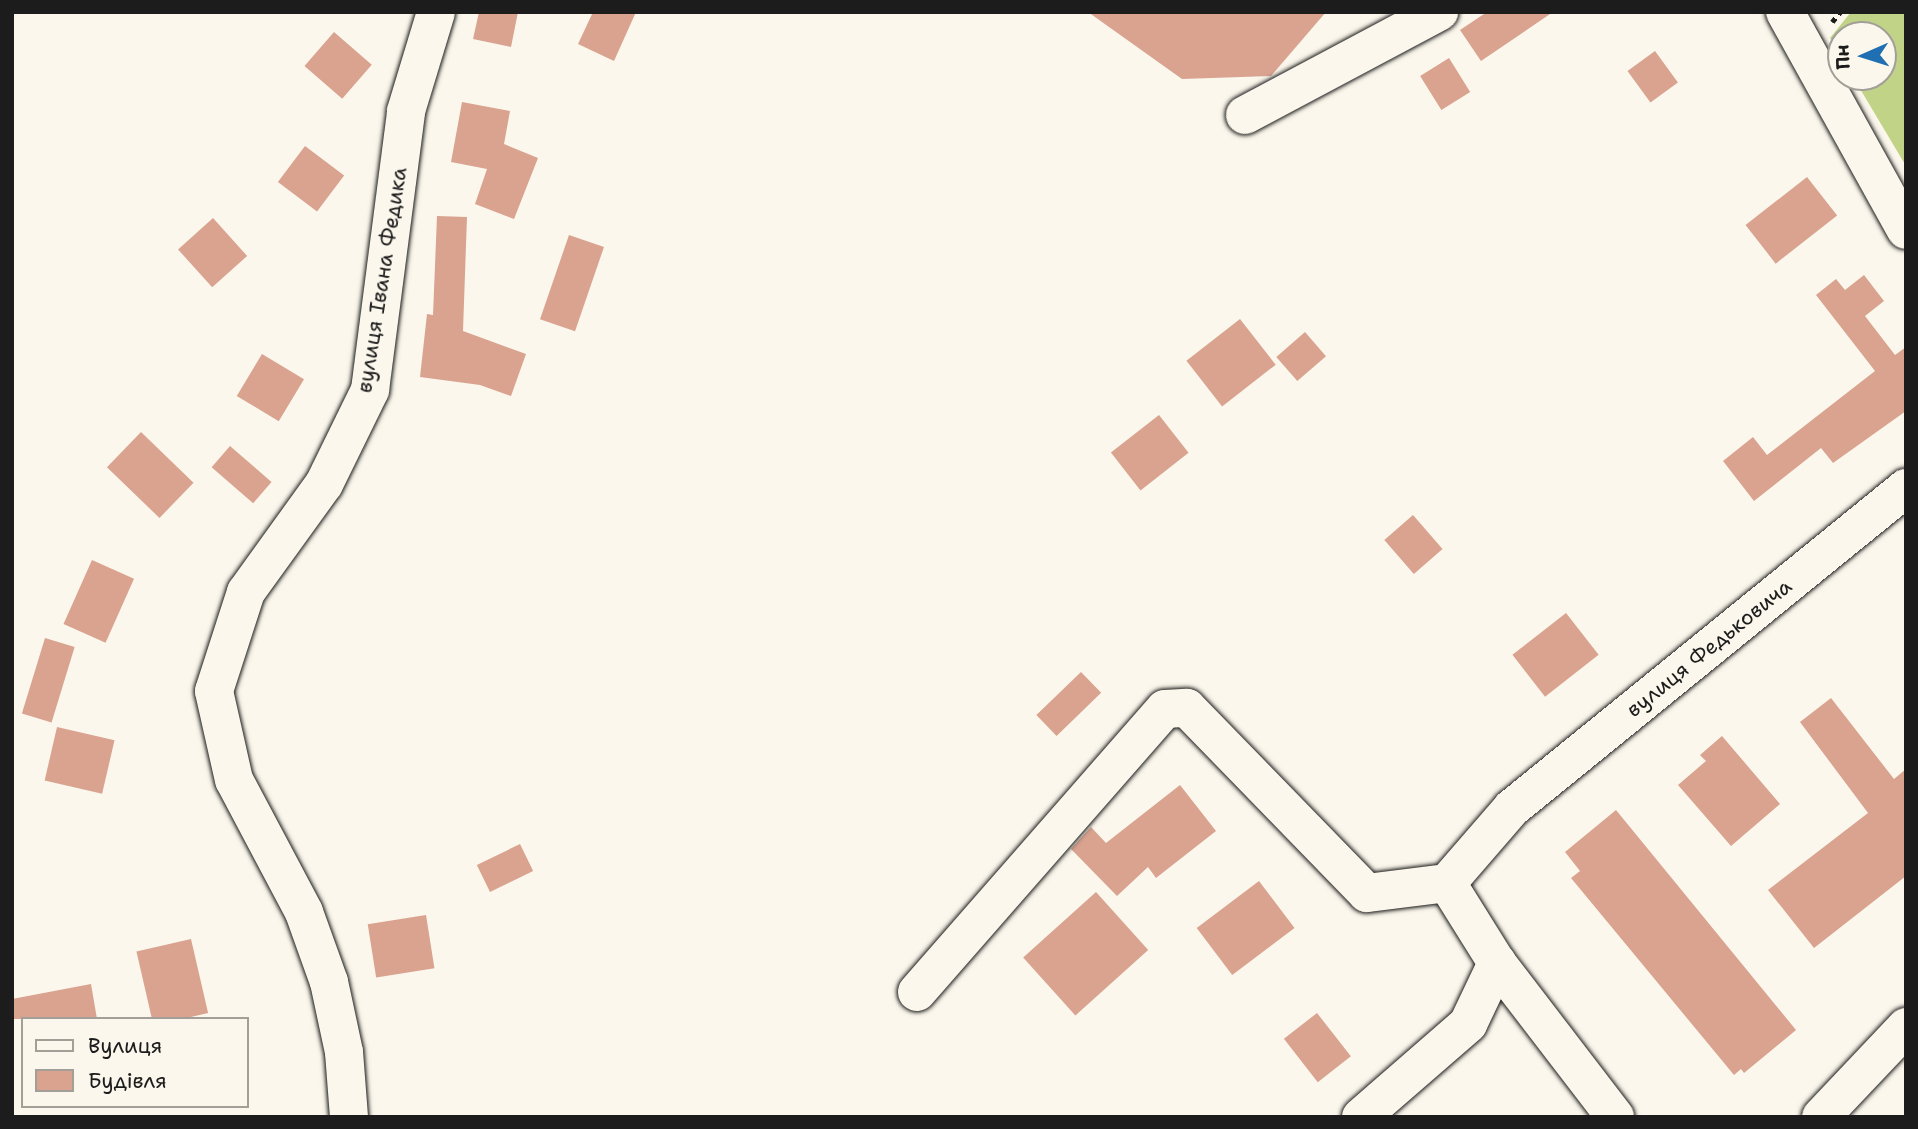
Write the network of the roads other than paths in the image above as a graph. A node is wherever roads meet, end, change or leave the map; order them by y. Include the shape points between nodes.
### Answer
1 (436, 12) edge
2 (1439, 12) edge
3 (1785, 12) edge
4 (1245, 115) dead end
5 (1906, 230) edge
6 (1906, 488) edge
7 (1447, 883) junction
8 (1497, 963) junction
9 (917, 992) dead end
10 (1906, 1027) edge
11 (349, 1117) edge
12 (1361, 1117) edge
13 (1615, 1117) edge
14 (1821, 1117) edge

1 - 11 street, вулиця Івана Федика via 406,111 370,390 324,484 246,592 214,691 234,780 304,912 329,982 344,1052
2 - 4 street
3 - 5 street
6 - 7 street, вулиця Федьковича via 1512,808
7 - 8 street
7 - 9 street via 1367,893 1187,708 1165,709
8 - 12 street via 1468,1024
8 - 13 street
10 - 14 street

